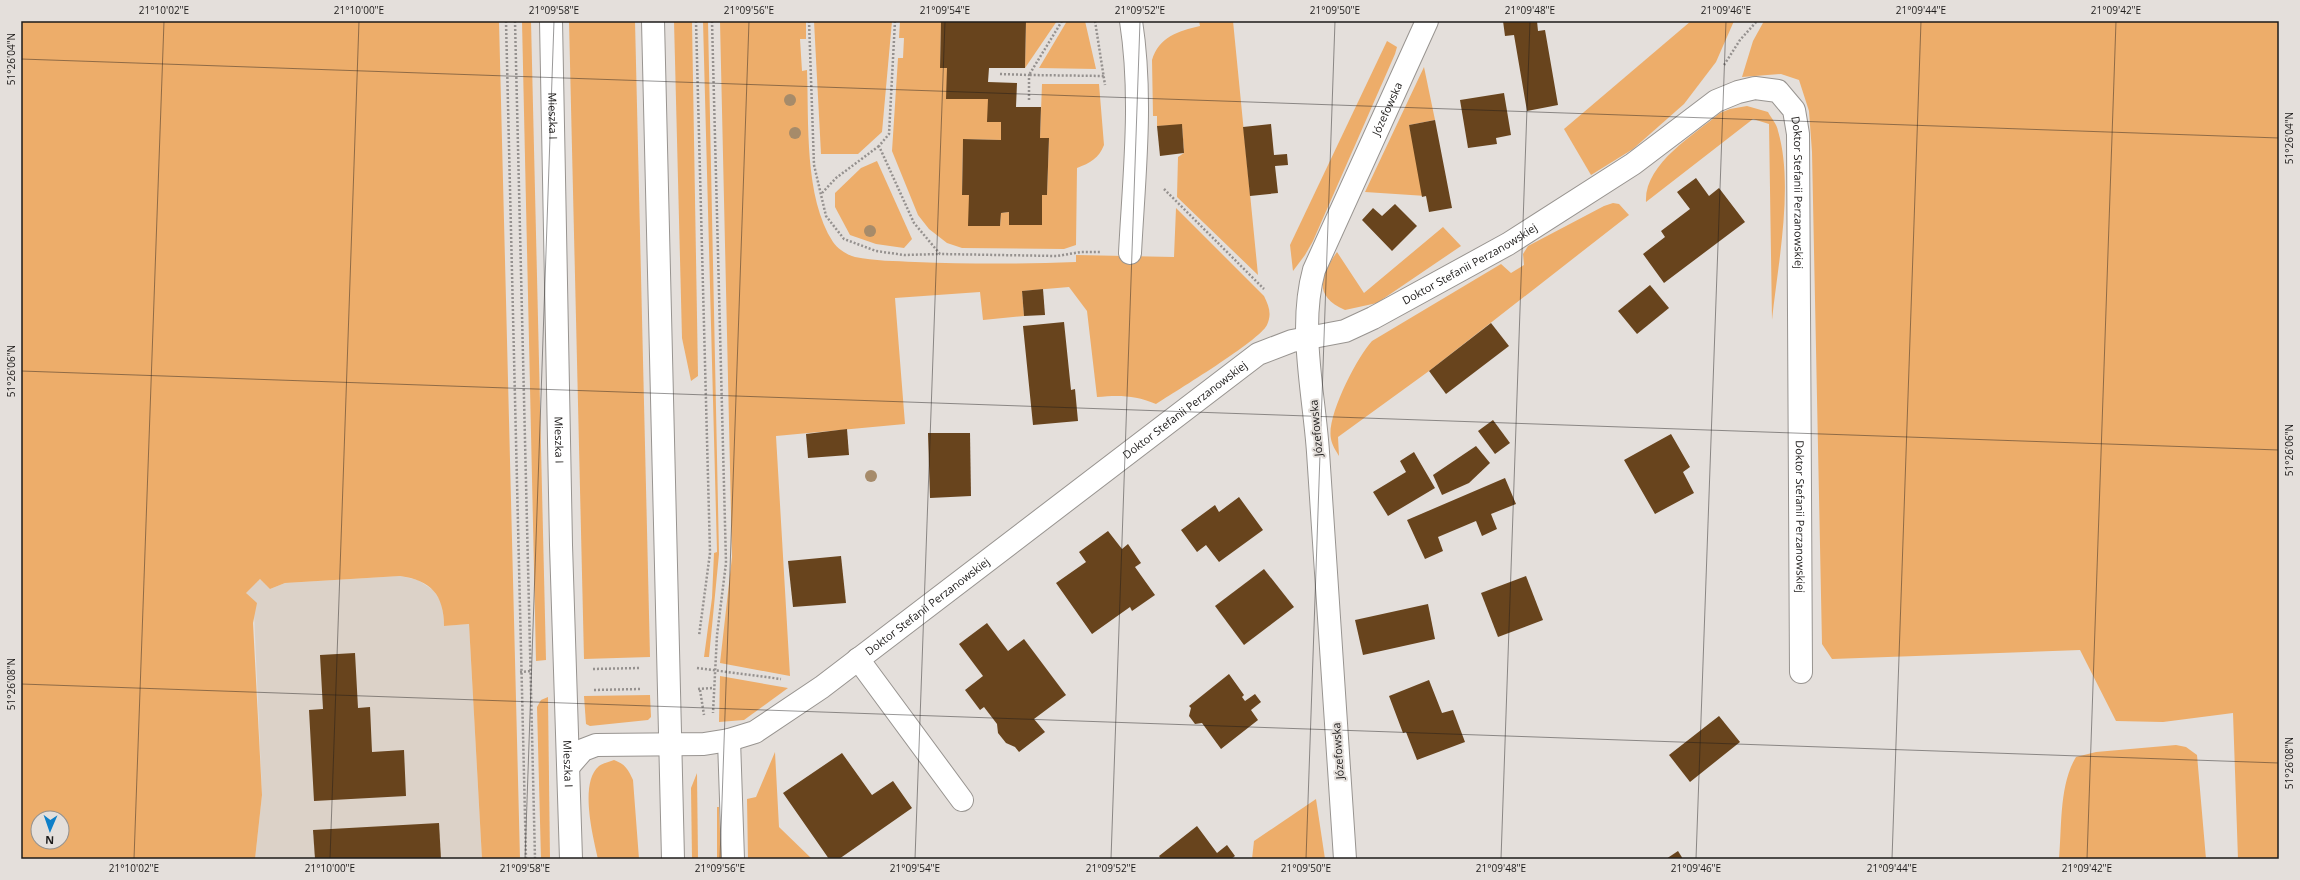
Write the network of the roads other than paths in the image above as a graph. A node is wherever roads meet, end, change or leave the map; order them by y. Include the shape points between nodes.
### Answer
1 (551, 21) edge
2 (653, 21) edge
3 (1131, 21) edge
4 (1427, 21) edge
5 (1130, 253) road end
6 (1308, 338) junction
7 (858, 659) junction
8 (1801, 672) dead end
9 (716, 742) junction
10 (670, 745) junction
11 (569, 766) junction
12 (962, 800) dead end
13 (571, 859) edge
14 (672, 859) edge
15 (733, 859) edge
16 (1345, 859) edge

1 - 11 street, Mieszka I via 565,691
2 - 10 street
3 - 5 street via 1136,63 1135,161
4 - 6 street, Józefowska via 1314,270 1307,304
6 - 7 street, Doktor Stefanii Perzanowskiej via 1258,354
6 - 8 street, Doktor Stefanii Perzanowskiej via 1345,331 1508,244 1633,164 1716,101 1754,88 1778,91 1794,110 1798,134
6 - 16 street, Józefowska via 1317,435
7 - 9 street, Doktor Stefanii Perzanowskiej via 822,687 755,732
7 - 12 street
9 - 10 street, Doktor Stefanii Perzanowskiej
9 - 15 street
10 - 11 street, Doktor Stefanii Perzanowskiej via 596,745 583,750
10 - 14 street
11 - 13 street, Mieszka I

